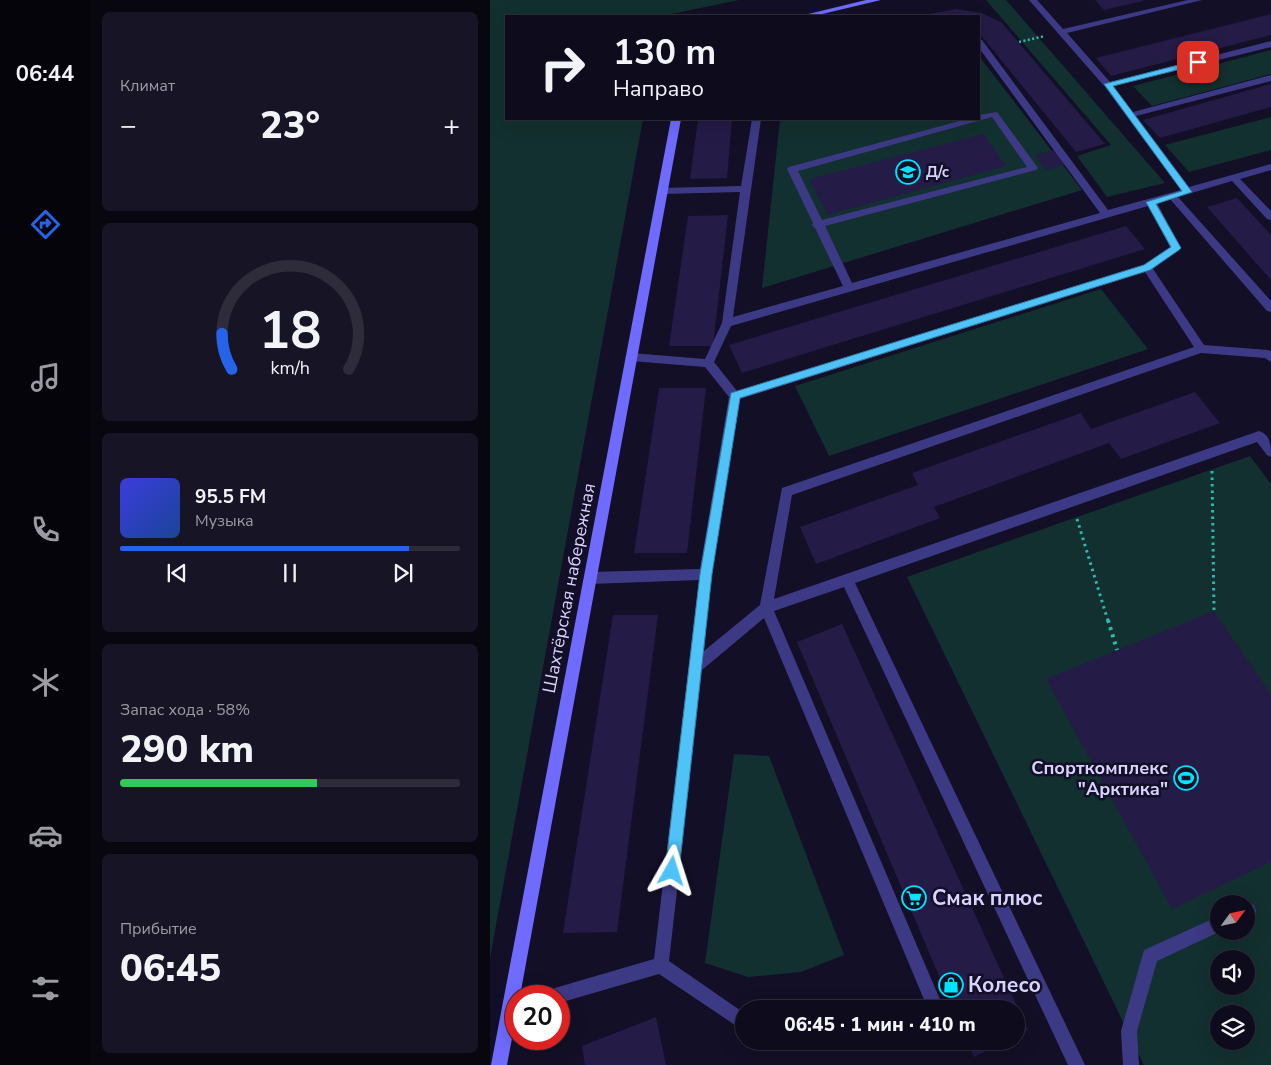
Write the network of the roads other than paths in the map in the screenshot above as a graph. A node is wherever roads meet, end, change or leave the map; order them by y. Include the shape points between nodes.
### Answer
1 (878, 0) edge
2 (1033, 0) edge
3 (1198, 0) edge
4 (809, 15) edge
5 (1060, 32) junction
6 (980, 43) edge
7 (1271, 44) edge
8 (1271, 78) edge
9 (1108, 84) junction
10 (1131, 115) junction
11 (980, 118) edge
12 (676, 120) edge
13 (757, 120) edge
14 (971, 120) edge
15 (1271, 167) edge
16 (1234, 178) junction
17 (745, 189) junction
18 (662, 191) junction
19 (1188, 192) junction
20 (1172, 196) junction
21 (1151, 202) junction
22 (1105, 213) junction
23 (1271, 217) edge
24 (817, 225) junction
25 (1147, 268) junction
26 (849, 287) junction
27 (1271, 308) edge
28 (726, 323) junction
29 (1201, 349) junction
30 (631, 357) junction
31 (1271, 358) edge
32 (708, 363) junction
33 (735, 396) junction
34 (1271, 452) edge
35 (706, 574) junction
36 (590, 578) junction
37 (847, 580) junction
38 (766, 608) junction
39 (696, 666) junction
40 (1210, 928) edge
41 (661, 965) junction
42 (517, 985) edge
43 (570, 991) edge
44 (932, 1000) edge
45 (735, 1017) edge
46 (505, 1041) edge
47 (499, 1065) edge
48 (1078, 1065) edge
49 (1131, 1065) edge

1 - 4 street
2 - 5 lane
3 - 5 lane
5 - 9 lane
6 - 22 lane
7 - 9 lane
8 - 10 lane
9 - 10 lane
10 - 19 lane
11 - 24 lane via 994,114 1033,168
12 - 18 street, Шахтёрская набережная
13 - 17 lane
14 - 24 lane via 792,169
15 - 16 lane
16 - 19 lane
16 - 23 lane
17 - 18 lane
17 - 28 lane
18 - 30 street, Шахтёрская набережная
19 - 20 lane
20 - 21 lane
20 - 27 lane
21 - 22 lane
21 - 25 lane via 1176,248
22 - 26 lane
24 - 26 lane
25 - 29 lane
25 - 33 lane
26 - 28 lane
28 - 32 lane
29 - 31 lane via 1268,354
29 - 38 lane via 786,492
30 - 32 lane
30 - 36 street, Шахтёрская набережная
32 - 33 lane
33 - 35 lane
34 - 37 lane via 1259,436
35 - 36 lane
35 - 39 lane
36 - 42 street, Шахтёрская набережная
37 - 38 lane
37 - 48 lane
38 - 39 lane
38 - 44 lane
39 - 41 lane
40 - 49 lane via 1150,956 1128,1031
41 - 43 lane
41 - 45 lane
46 - 47 street, Шахтёрская набережная

